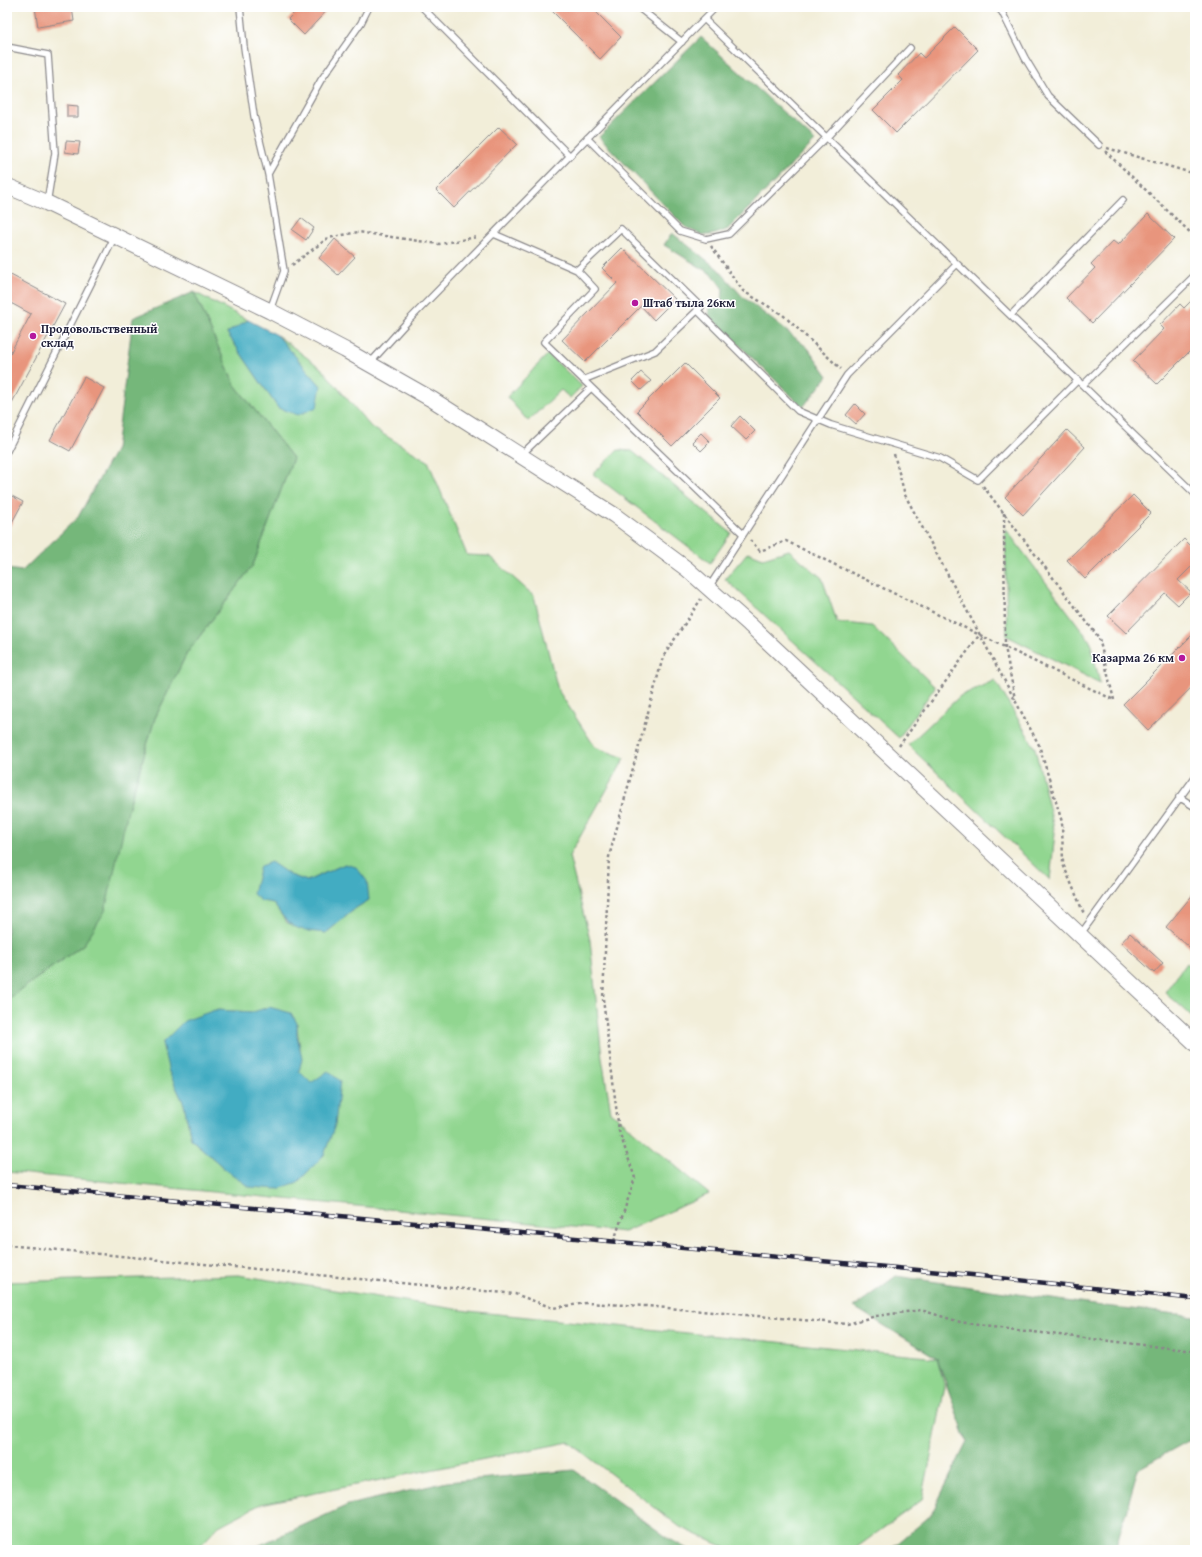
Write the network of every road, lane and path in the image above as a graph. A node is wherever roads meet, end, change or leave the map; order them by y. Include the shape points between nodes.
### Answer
1 (240, 7) edge
2 (369, 7) edge
3 (422, 7) edge
4 (638, 7) edge
5 (716, 7) edge
6 (997, 7) edge
7 (704, 19) junction
8 (682, 42) junction
9 (7, 47) edge
10 (910, 48) dead end
11 (826, 137) junction
12 (587, 138) junction
13 (1099, 145) junction
14 (570, 156) junction
15 (268, 174) junction
16 (1195, 174) edge
17 (7, 186) edge
18 (1123, 200) dead end
19 (47, 203) junction
20 (494, 234) junction
21 (115, 236) junction
22 (1195, 237) edge
23 (706, 239) junction
24 (957, 264) junction
25 (577, 270) junction
26 (284, 271) junction
27 (1195, 275) edge
28 (697, 310) junction
29 (270, 311) junction
30 (1011, 316) junction
31 (370, 364) junction
32 (847, 375) junction
33 (583, 380) junction
34 (1078, 380) junction
35 (1083, 385) junction
36 (591, 388) junction
37 (819, 420) junction
38 (891, 444) junction
39 (7, 451) edge
40 (522, 454) junction
41 (978, 480) junction
42 (1195, 494) edge
43 (1004, 513) junction
44 (742, 534) junction
45 (708, 588) junction
46 (980, 634) junction
47 (1005, 647) junction
48 (1016, 702) junction
49 (891, 757) junction
50 (1195, 777) edge
51 (1179, 796) junction
52 (1195, 807) edge
53 (1084, 930) junction
54 (1195, 1043) edge
55 (614, 1241) dead end
56 (7, 1245) edge
57 (1195, 1352) edge

1 - 15 lane via 254,116
2 - 15 lane via 361,23 321,80
3 - 14 lane
4 - 8 lane
5 - 7 lane
6 - 13 lane via 1048,96
7 - 8 lane
7 - 11 lane
8 - 12 lane
9 - 19 lane via 48,55 54,153
10 - 11 lane
11 - 23 lane via 729,234
11 - 24 lane
12 - 14 lane
12 - 23 lane via 680,231
13 - 16 path
13 - 22 path
14 - 20 lane
15 - 26 lane
17 - 19 street
18 - 30 lane
19 - 21 street
20 - 25 lane
20 - 26 path via 439,244 358,232 328,238
20 - 31 lane via 408,321
21 - 29 street
21 - 39 lane
23 - 32 path via 743,291 783,315
24 - 30 lane
24 - 32 lane
25 - 28 lane via 621,229 701,307
25 - 33 lane via 595,289 544,342
26 - 29 lane
27 - 35 lane
28 - 33 lane via 655,351
28 - 37 lane via 798,411
29 - 31 street
30 - 34 lane
31 - 40 street
32 - 37 lane
33 - 36 lane
34 - 35 lane
34 - 41 lane
35 - 42 lane
36 - 40 lane
36 - 44 lane
37 - 38 lane
37 - 44 lane
38 - 41 lane via 940,458
38 - 46 path via 905,495
40 - 45 street via 614,515
41 - 43 path
43 - 47 path
43 - 47 path via 1099,638 1114,700
44 - 45 lane
44 - 46 path via 760,551 786,541
45 - 49 street
45 - 55 path via 663,657 609,857 603,999 619,1131 635,1178
46 - 47 path
46 - 48 path
46 - 49 path
47 - 48 path
48 - 53 path via 1039,745 1062,822 1063,864
49 - 53 street
50 - 51 lane
51 - 52 lane
51 - 53 lane
53 - 54 street
56 - 57 path via 515,1294 554,1308 586,1303 631,1305 847,1324 876,1316 921,1310 960,1322 990,1327

